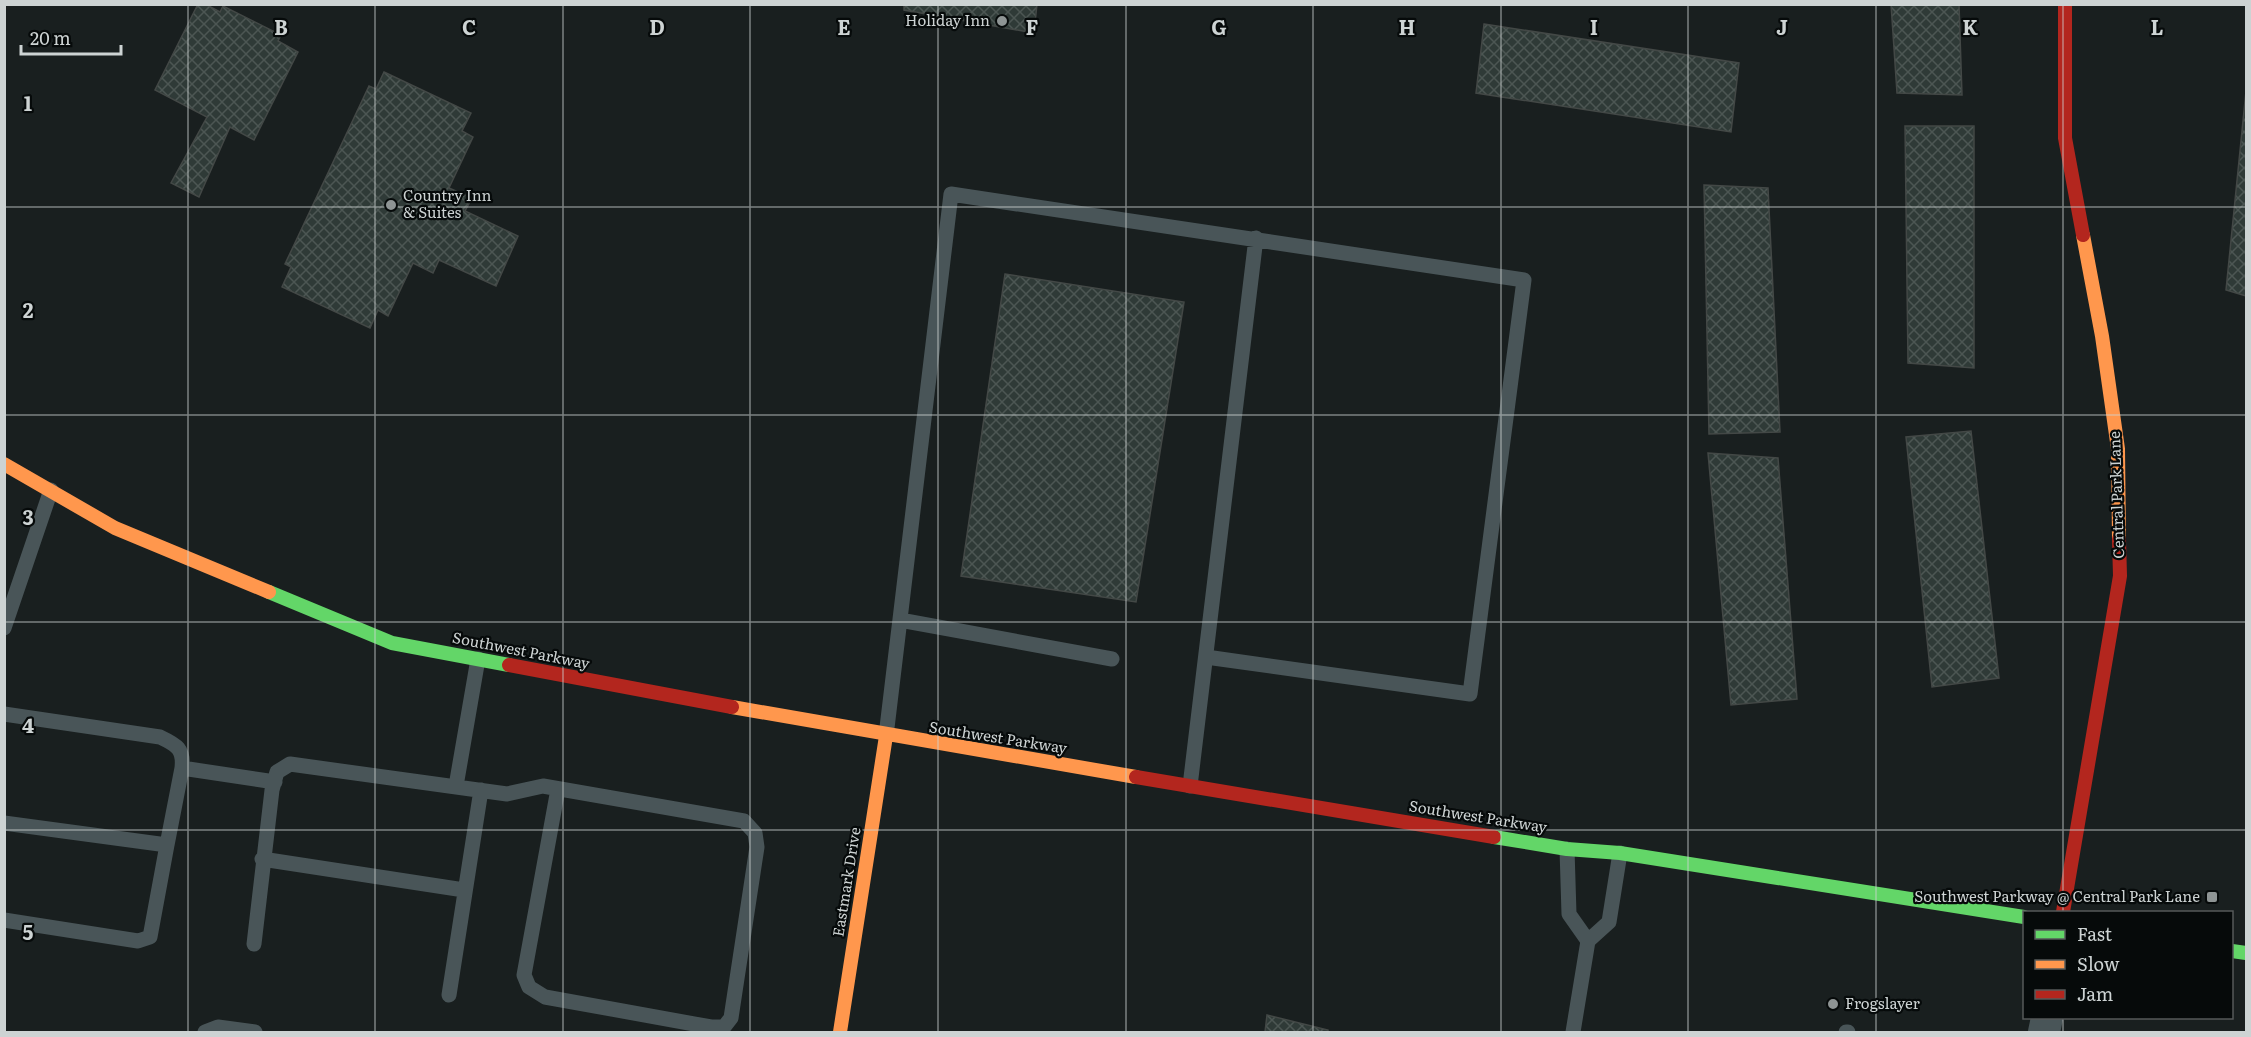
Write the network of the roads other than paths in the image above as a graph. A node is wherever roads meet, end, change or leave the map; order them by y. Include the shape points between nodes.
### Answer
1 (2065, 4) edge
2 (1256, 237) junction
3 (4, 464) edge
4 (51, 490) junction
5 (900, 620) junction
6 (4, 628) edge
7 (1206, 657) junction
8 (478, 659) junction
9 (1112, 659) dead end
10 (4, 714) edge
11 (886, 736) junction
12 (182, 768) junction
13 (274, 782) junction
14 (456, 786) junction
15 (1191, 786) junction
16 (558, 789) junction
17 (481, 790) junction
18 (4, 823) edge
19 (167, 845) junction
20 (1567, 849) junction
21 (1620, 853) junction
22 (262, 859) junction
23 (464, 890) junction
24 (2063, 911) edge
25 (2023, 917) edge
26 (4, 920) edge
27 (1588, 942) junction
28 (254, 944) dead end
29 (448, 995) dead end
30 (205, 1032) edge
31 (255, 1032) edge
32 (840, 1032) edge
33 (1573, 1032) edge

1 - 24 main road, Central Park Lane via 2065,138 2102,336 2118,449 2120,576
2 - 5 lane via 951,194
2 - 7 lane
2 - 7 lane via 1524,280 1470,694
3 - 4 main road, Southwest Parkway
4 - 6 lane
4 - 8 main road, Southwest Parkway via 115,528 392,643
5 - 9 lane
5 - 11 lane
7 - 15 lane
8 - 11 main road, Southwest Parkway
8 - 14 lane
10 - 12 lane via 160,737 178,745 183,754
11 - 15 main road, Southwest Parkway
11 - 32 main road, Eastmark Drive
12 - 13 lane
12 - 19 lane
13 - 14 lane via 277,772 290,764
13 - 22 lane
14 - 17 lane
15 - 20 main road, Southwest Parkway
16 - 16 lane via 524,975 529,987 545,997 724,1027 731,1018 757,847 755,833 744,821
16 - 17 lane via 543,786 507,794
17 - 23 lane
18 - 19 lane
19 - 26 lane via 150,937 138,941
20 - 21 main road, Southwest Parkway
20 - 27 lane via 1569,915
21 - 25 main road, Southwest Parkway
21 - 27 lane via 1608,922
22 - 23 lane
22 - 28 lane
23 - 29 lane
27 - 33 lane
30 - 31 lane via 218,1027

